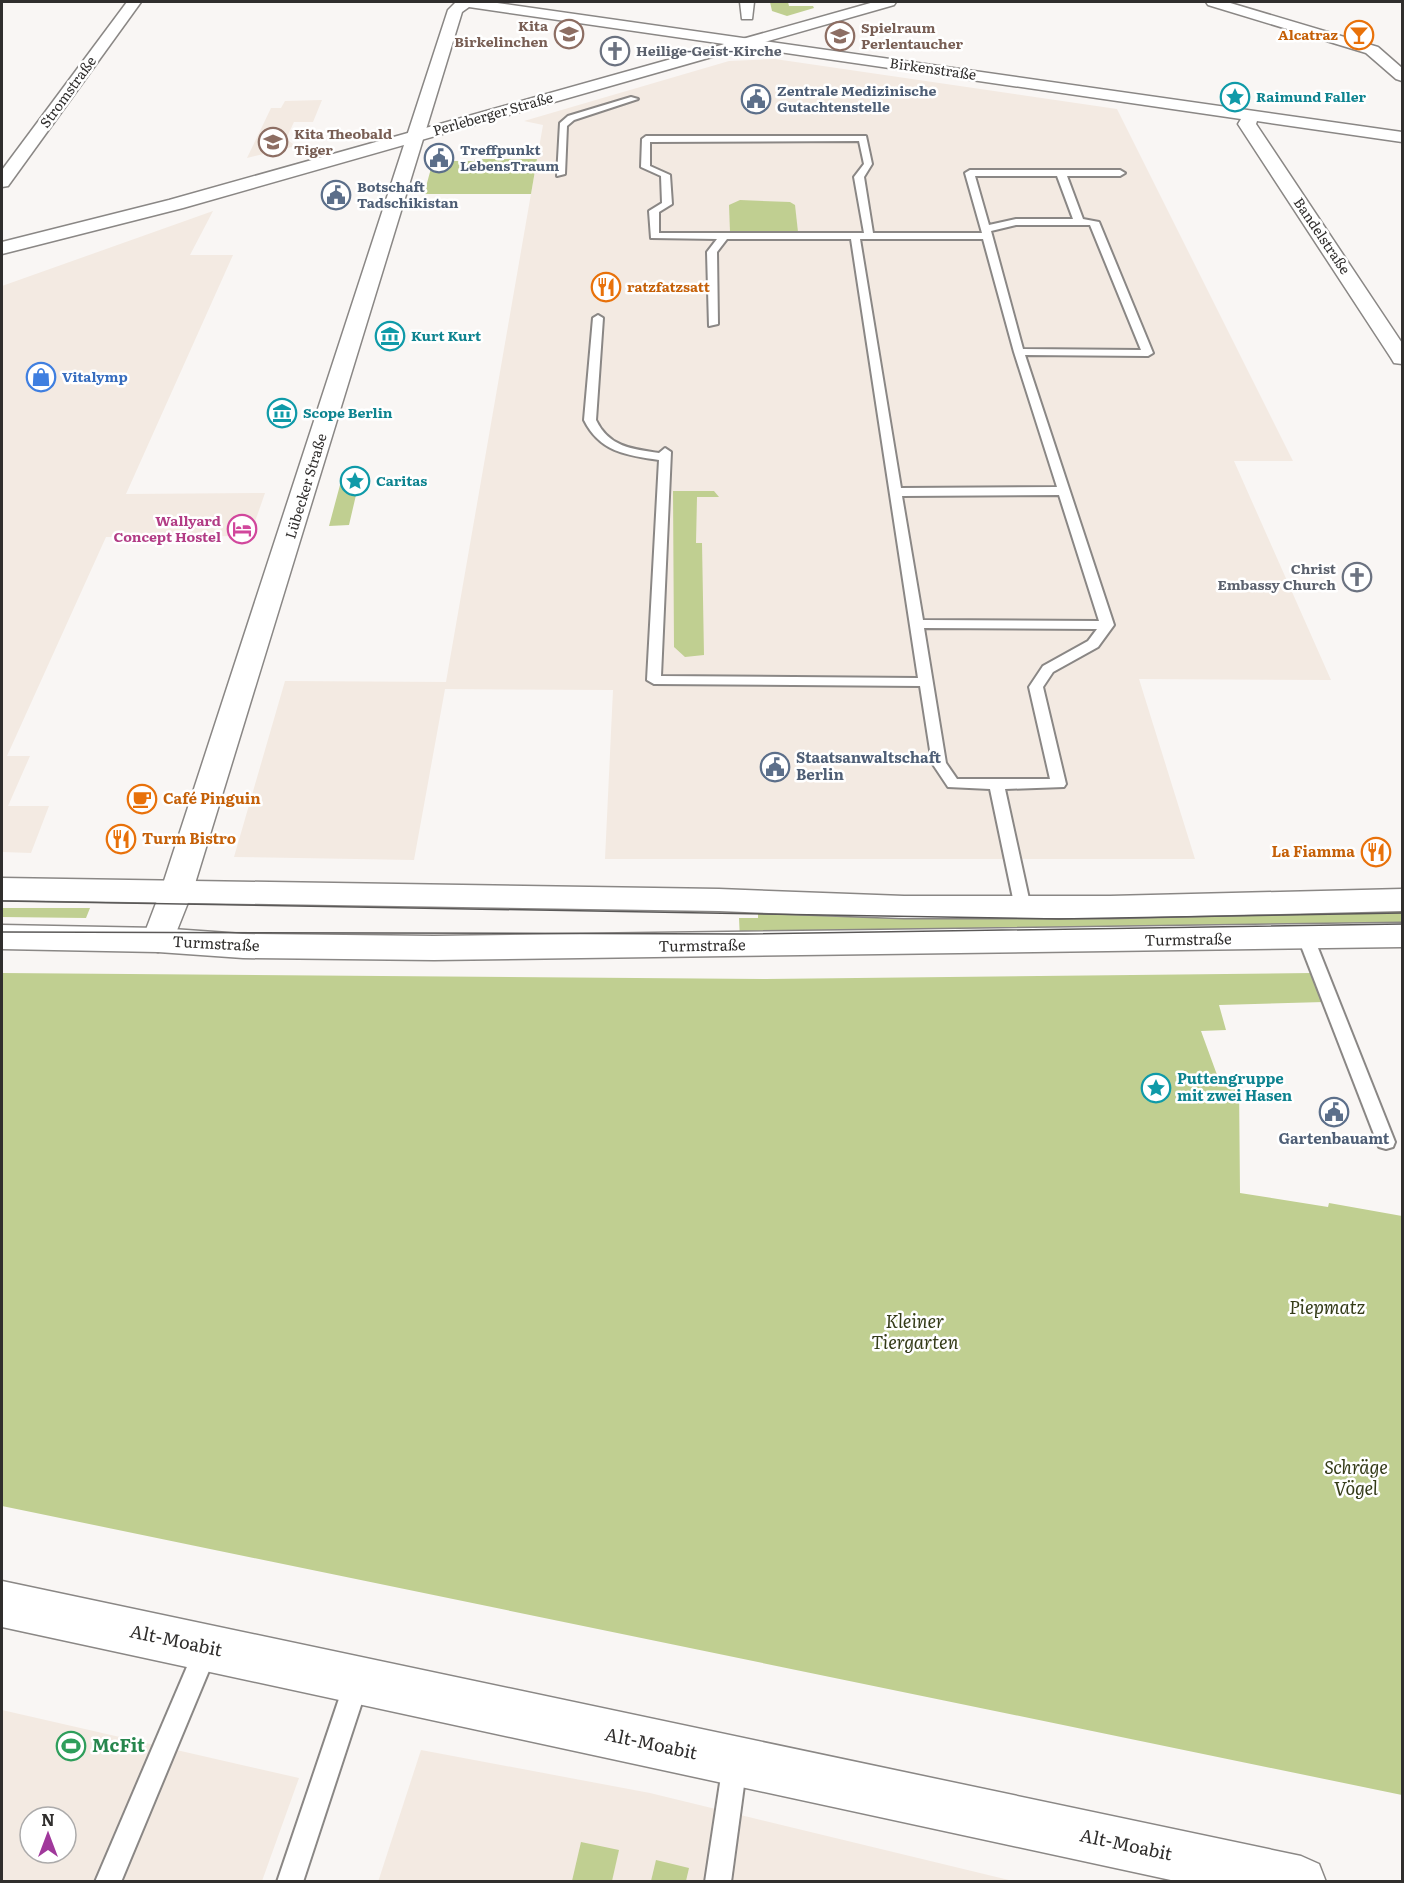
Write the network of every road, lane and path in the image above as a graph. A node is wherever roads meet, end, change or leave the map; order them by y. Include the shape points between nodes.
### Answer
1 (134, 2) edge
2 (465, 2) edge
3 (889, 2) edge
4 (1213, 2) edge
5 (746, 42) junction
6 (1393, 46) dead end
7 (1372, 50) junction
8 (1402, 75) edge
9 (634, 99) dead end
10 (1252, 114) junction
11 (414, 136) junction
12 (1402, 137) edge
13 (1061, 173) junction
14 (1120, 173) dead end
15 (560, 174) dead end
16 (2, 182) edge
17 (1079, 222) junction
18 (97, 226) junction
19 (986, 233) junction
20 (724, 236) junction
21 (855, 236) junction
22 (869, 236) junction
23 (2, 248) edge
24 (2, 260) edge
25 (598, 318) dead end
26 (713, 324) dead end
27 (1019, 352) junction
28 (1402, 358) edge
29 (1064, 491) junction
30 (896, 492) junction
31 (917, 624) junction
32 (1107, 625) junction
33 (927, 682) junction
34 (996, 784) junction
35 (2, 889) edge
36 (177, 890) junction
37 (1402, 900) edge
38 (1023, 908) junction
39 (1402, 935) edge
40 (2, 937) edge
41 (1306, 938) junction
42 (158, 940) junction
43 (1386, 1142) dead end
44 (2, 1604) edge
45 (206, 1648) junction
46 (357, 1680) junction
47 (735, 1762) junction
48 (108, 1881) edge
49 (290, 1881) edge
50 (718, 1881) edge
51 (1301, 1881) edge

1 - 16 main road, Stromstraße
2 - 5 main road, Birkenstraße
2 - 11 main road, Lübecker Straße via 455,10
3 - 5 main road, Perleberger Straße
4 - 7 main road
5 - 10 main road, Birkenstraße
5 - 11 main road, Perleberger Straße
6 - 7 main road
7 - 8 main road
9 - 15 lane via 571,118 563,125
10 - 12 main road, Birkenstraße
10 - 28 main road, Bandelstraße via 1247,124
11 - 18 main road, Perleberger Straße
11 - 36 main road, Lübecker Straße
13 - 14 lane
13 - 17 lane
13 - 19 lane via 970,173
17 - 19 lane via 1016,222
17 - 27 lane via 1094,222 1148,353
18 - 23 main road, Perleberger Straße via 78,227
18 - 24 main road, Perleberger Straße via 90,232
19 - 22 lane
19 - 27 lane
20 - 21 lane
20 - 22 lane via 654,236 654,211 667,204 665,175 645,167 646,139 863,138 868,164 859,177
20 - 26 lane via 712,252
21 - 22 lane
21 - 30 lane
25 - 33 lane via 590,420 596,436 618,450 665,455 654,680
27 - 29 lane
29 - 30 lane
29 - 32 lane
30 - 31 lane
31 - 32 lane
31 - 33 lane
32 - 34 lane via 1093,644 1048,669 1036,687 1059,784
33 - 34 lane via 939,763 953,784
34 - 38 lane
35 - 36 main road
36 - 38 main road
36 - 42 main road, Lübecker Straße
37 - 38 main road
39 - 41 main road, Turmstraße
40 - 42 main road, Turmstraße
41 - 42 main road, Turmstraße via 455,948 243,946
41 - 43 lane
44 - 45 main road, Alt-Moabit
45 - 46 main road, Alt-Moabit
45 - 48 lane
46 - 47 main road, Alt-Moabit
46 - 49 lane
47 - 50 lane
47 - 51 main road, Alt-Moabit

